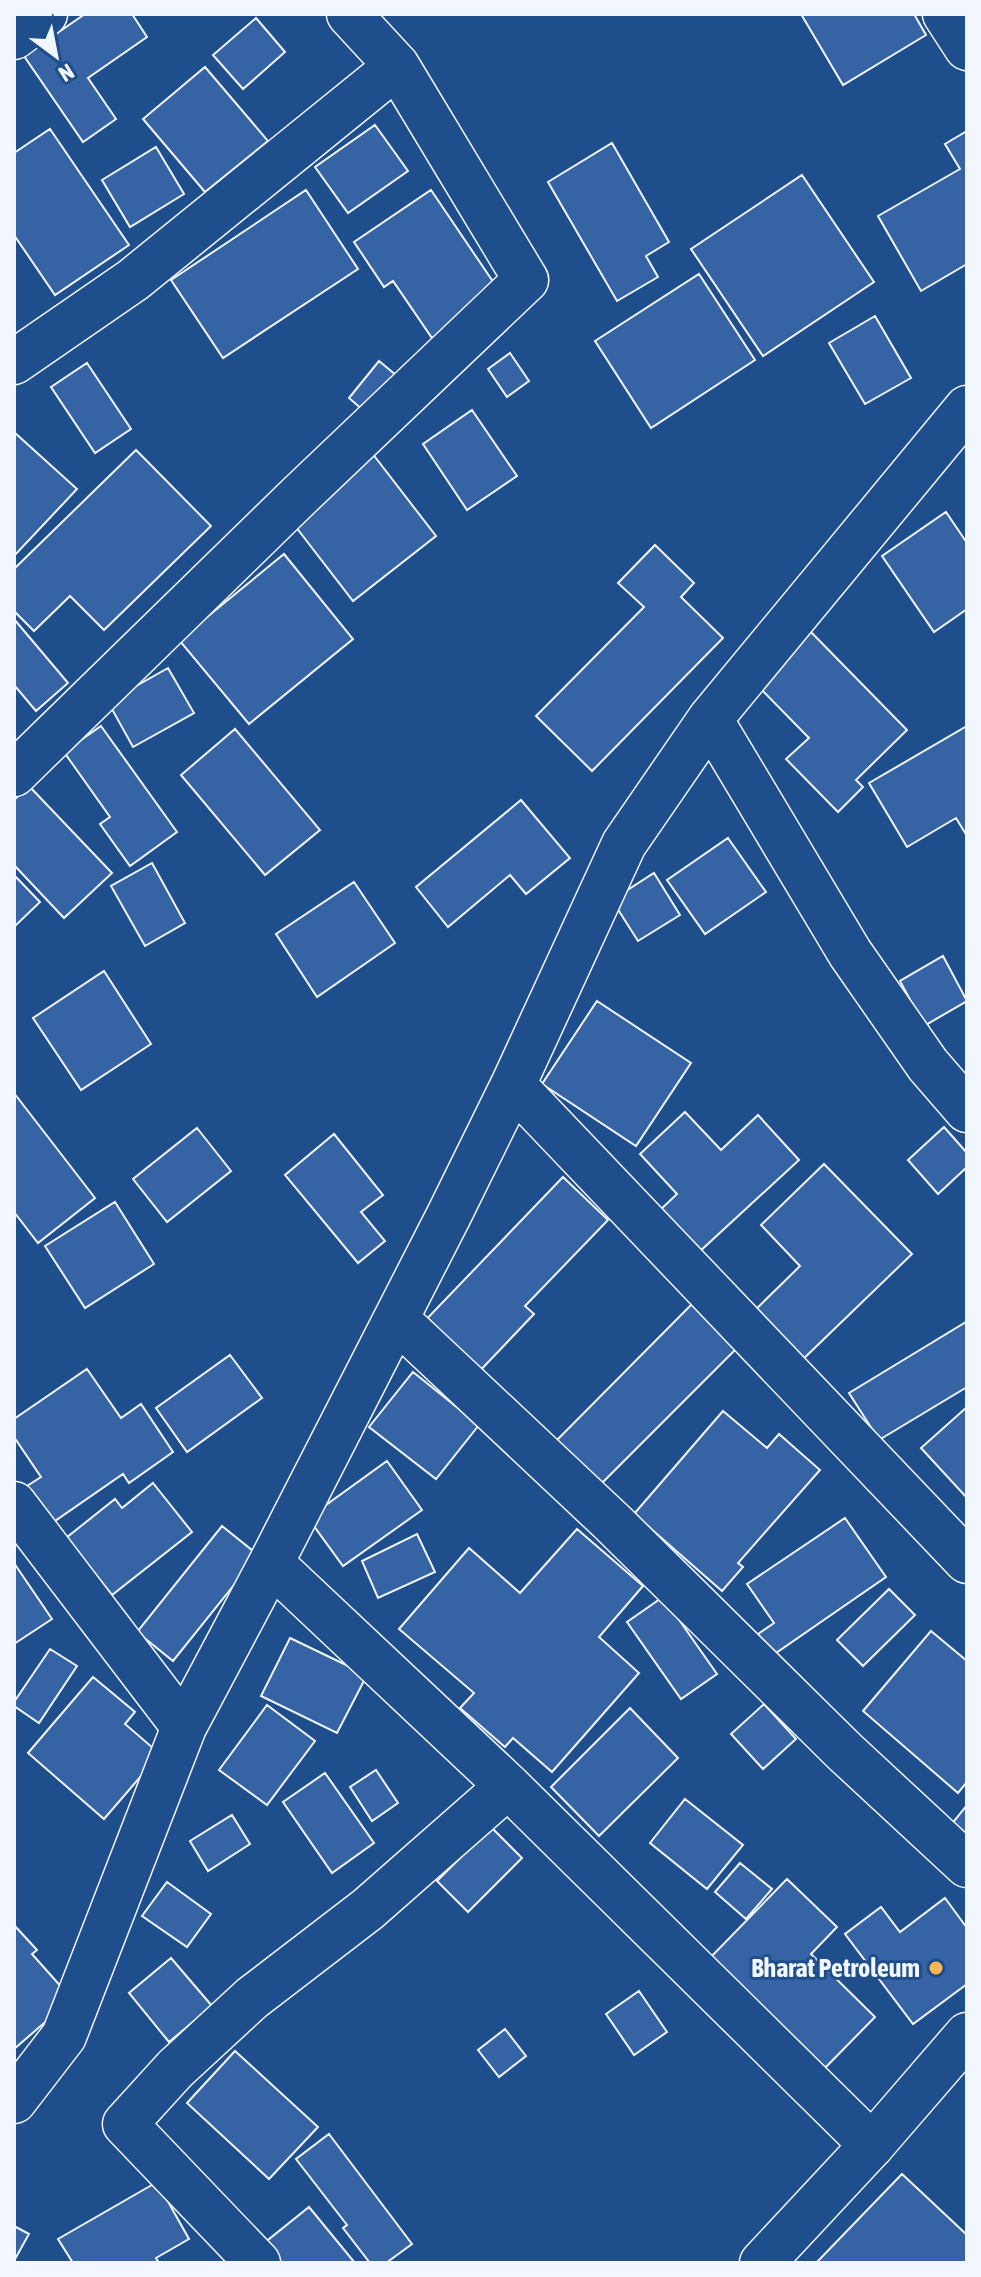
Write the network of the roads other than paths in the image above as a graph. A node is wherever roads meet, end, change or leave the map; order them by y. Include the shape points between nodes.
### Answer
1 (45, 14) edge
2 (349, 14) edge
3 (945, 14) edge
4 (14, 37) edge
5 (967, 48) edge
6 (397, 66) junction
7 (14, 362) edge
8 (967, 408) edge
9 (710, 719) junction
10 (14, 774) edge
11 (513, 1085) junction
12 (967, 1110) edge
13 (396, 1319) junction
14 (14, 1504) edge
15 (967, 1561) edge
16 (271, 1563) junction
17 (184, 1727) junction
18 (508, 1786) junction
19 (967, 1865) edge
20 (967, 2035) edge
21 (14, 2101) edge
22 (872, 2145) junction
23 (258, 2263) edge
24 (762, 2263) edge

1 - 4 street
2 - 6 street
3 - 5 street
6 - 7 street via 133,280
6 - 10 street via 526,280
8 - 9 street
9 - 11 street via 624,844
9 - 12 street via 850,953 928,1065
11 - 13 street
11 - 15 street
13 - 16 street
13 - 19 street
14 - 17 street
16 - 17 street
16 - 18 street
17 - 21 street via 64,2036
18 - 22 street
18 - 23 street via 368,1909 252,1998 125,2124
20 - 22 street
22 - 24 street

